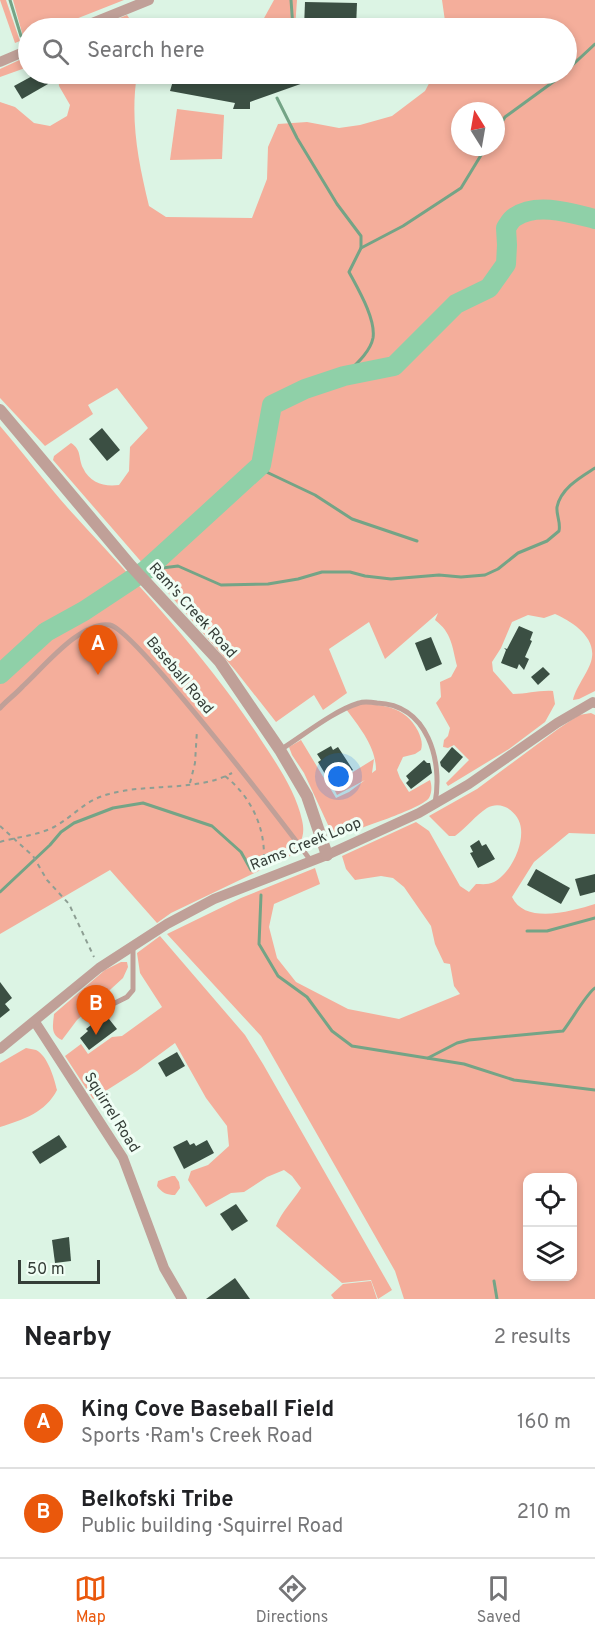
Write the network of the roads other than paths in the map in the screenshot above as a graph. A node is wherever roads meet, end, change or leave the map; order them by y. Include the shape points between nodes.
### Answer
1 (149, 0) edge
2 (105, 18) edge
3 (18, 55) edge
4 (0, 63) edge
5 (0, 410) edge
6 (594, 702) edge
7 (0, 708) edge
8 (280, 750) junction
9 (435, 803) junction
10 (327, 855) junction
11 (311, 861) junction
12 (133, 945) junction
13 (115, 1003) dead end
14 (35, 1022) junction
15 (0, 1049) edge
16 (182, 1299) edge

1 - 2 street
3 - 4 street
5 - 8 street, Ram's Creek Road via 131,566 220,662
6 - 9 street, Rams Creek Loop
7 - 11 lane, Baseball Road via 77,637 98,625 112,625 139,647
8 - 9 lane via 360,702 392,703 413,716 433,748 437,774
8 - 10 street, Ram's Creek Road via 307,796
9 - 10 street, Rams Creek Loop
10 - 11 street, Rams Creek Loop
11 - 12 street, Rams Creek Loop via 214,899
12 - 13 lane via 133,990
12 - 14 street, Rams Creek Loop
14 - 15 street
14 - 16 street, Squirrel Road via 123,1158 164,1268

